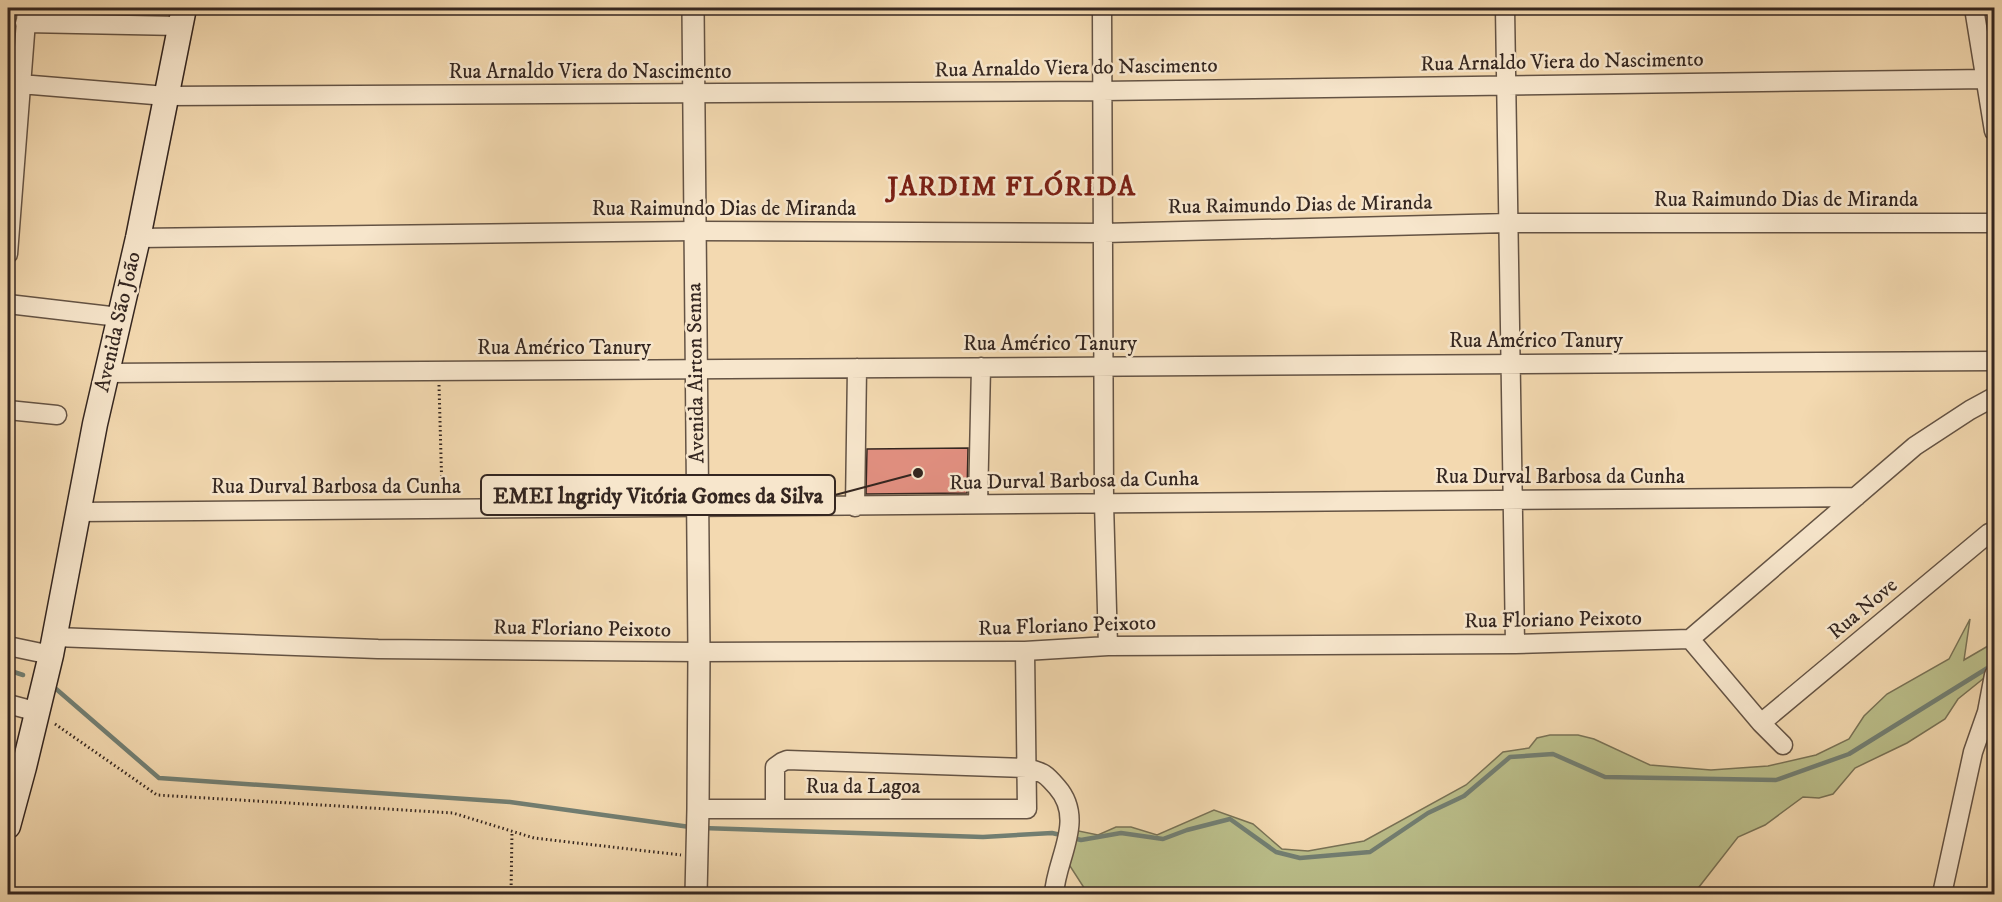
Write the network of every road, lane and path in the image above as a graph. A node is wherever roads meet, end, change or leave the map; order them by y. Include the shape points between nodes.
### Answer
1 (693, 8) edge
2 (1102, 8) edge
3 (1504, 8) edge
4 (1974, 8) edge
5 (26, 15) edge
6 (182, 17) edge
7 (1987, 79) junction
8 (14, 83) edge
9 (1506, 86) junction
10 (1102, 91) junction
11 (694, 94) junction
12 (166, 96) junction
13 (1994, 130) edge
14 (1508, 223) junction
15 (1995, 223) edge
16 (695, 231) junction
17 (1104, 233) junction
18 (138, 238) junction
19 (8, 254) edge
20 (8, 304) edge
21 (119, 317) junction
22 (1995, 361) edge
23 (1510, 364) junction
24 (981, 367) junction
25 (1103, 367) junction
26 (857, 368) junction
27 (695, 369) junction
28 (438, 371) junction
29 (106, 373) junction
30 (1995, 397) edge
31 (8, 410) edge
32 (57, 415) dead end
33 (1856, 497) junction
34 (1512, 500) junction
35 (1104, 503) junction
36 (978, 504) junction
37 (698, 507) junction
38 (855, 507) junction
39 (443, 509) junction
40 (77, 512) junction
41 (1995, 531) edge
42 (1690, 639) junction
43 (1515, 644) junction
44 (8, 646) edge
45 (53, 646) junction
46 (1108, 646) junction
47 (1025, 651) junction
48 (699, 652) junction
49 (1995, 675) edge
50 (8, 704) edge
51 (1991, 707) edge
52 (38, 712) junction
53 (1761, 723) junction
54 (1783, 745) dead end
55 (1027, 768) junction
56 (775, 809) junction
57 (698, 812) junction
58 (8, 826) edge
59 (512, 831) junction
60 (697, 852) junction
61 (1054, 887) edge
62 (511, 894) edge
63 (696, 894) edge
64 (1942, 894) edge

1 - 11 street, Avenida Airton Senna
2 - 10 street
3 - 9 street
4 - 7 street
5 - 6 street
5 - 8 street
6 - 12 main road, Avenida São João
7 - 9 street, Rua Arnaldo Viera do Nascimento
7 - 13 street
8 - 12 street, Rua Arnaldo Viera do Nascimento
8 - 19 street
9 - 10 street, Rua Arnaldo Viera do Nascimento
9 - 14 street
10 - 11 street, Rua Arnaldo Viera do Nascimento
10 - 17 street
11 - 12 street, Rua Arnaldo Viera do Nascimento
11 - 16 street, Avenida Airton Senna
12 - 18 main road, Avenida São João
14 - 15 street, Rua Raimundo Dias de Miranda
14 - 17 street, Rua Raimundo Dias de Miranda
14 - 23 street
16 - 17 street, Rua Raimundo Dias de Miranda
16 - 18 street, Rua Raimundo Dias de Miranda
16 - 27 street, Avenida Airton Senna
17 - 25 street
18 - 21 main road, Avenida São João
20 - 21 street
21 - 29 main road, Avenida São João
22 - 23 street, Rua Américo Tanury
23 - 25 street, Rua Américo Tanury
23 - 34 street
24 - 25 street, Rua Américo Tanury
24 - 26 street, Rua Américo Tanury
24 - 36 street
25 - 35 street
26 - 27 street, Rua Américo Tanury
26 - 38 street
27 - 28 street, Rua Américo Tanury
27 - 37 street, Avenida Airton Senna
28 - 29 street, Rua Américo Tanury
28 - 39 path
29 - 40 main road, Avenida São João
30 - 33 street via 1915,446
31 - 32 street
33 - 34 street, Rua Durval Barbosa da Cunha
33 - 42 street
34 - 35 street, Rua Durval Barbosa da Cunha
34 - 43 street
35 - 36 street, Rua Durval Barbosa da Cunha
35 - 46 street
36 - 38 street, Rua Durval Barbosa da Cunha
37 - 38 street, Rua Durval Barbosa da Cunha
37 - 39 street, Rua Durval Barbosa da Cunha
37 - 48 street, Avenida Airton Senna
39 - 40 street, Rua Durval Barbosa da Cunha
40 - 45 main road, Avenida São João
41 - 53 street, Rua Nove
42 - 43 street, Rua Floriano Peixoto
42 - 53 street
43 - 46 street, Rua Floriano Peixoto
44 - 45 street, Rua Floriano Peixoto
45 - 48 street, Rua Floriano Peixoto
45 - 52 main road, Avenida São João
46 - 47 street, Rua Floriano Peixoto
47 - 48 street, Rua Floriano Peixoto
47 - 55 street
48 - 57 street, Avenida Airton Senna
49 - 51 street
50 - 52 street
51 - 64 street via 1973,752
52 - 58 main road, Avenida São João
52 - 59 path via 157,795 453,813
53 - 54 street
55 - 56 street, Rua da Lagoa via 1028,808
55 - 56 street via 787,760 774,771
55 - 61 street via 1045,773 1062,793 1071,820
56 - 57 street, Rua da Lagoa
57 - 60 street, Avenida Airton Senna
59 - 60 path via 534,838
59 - 62 path
60 - 63 street, Avenida Airton Senna

